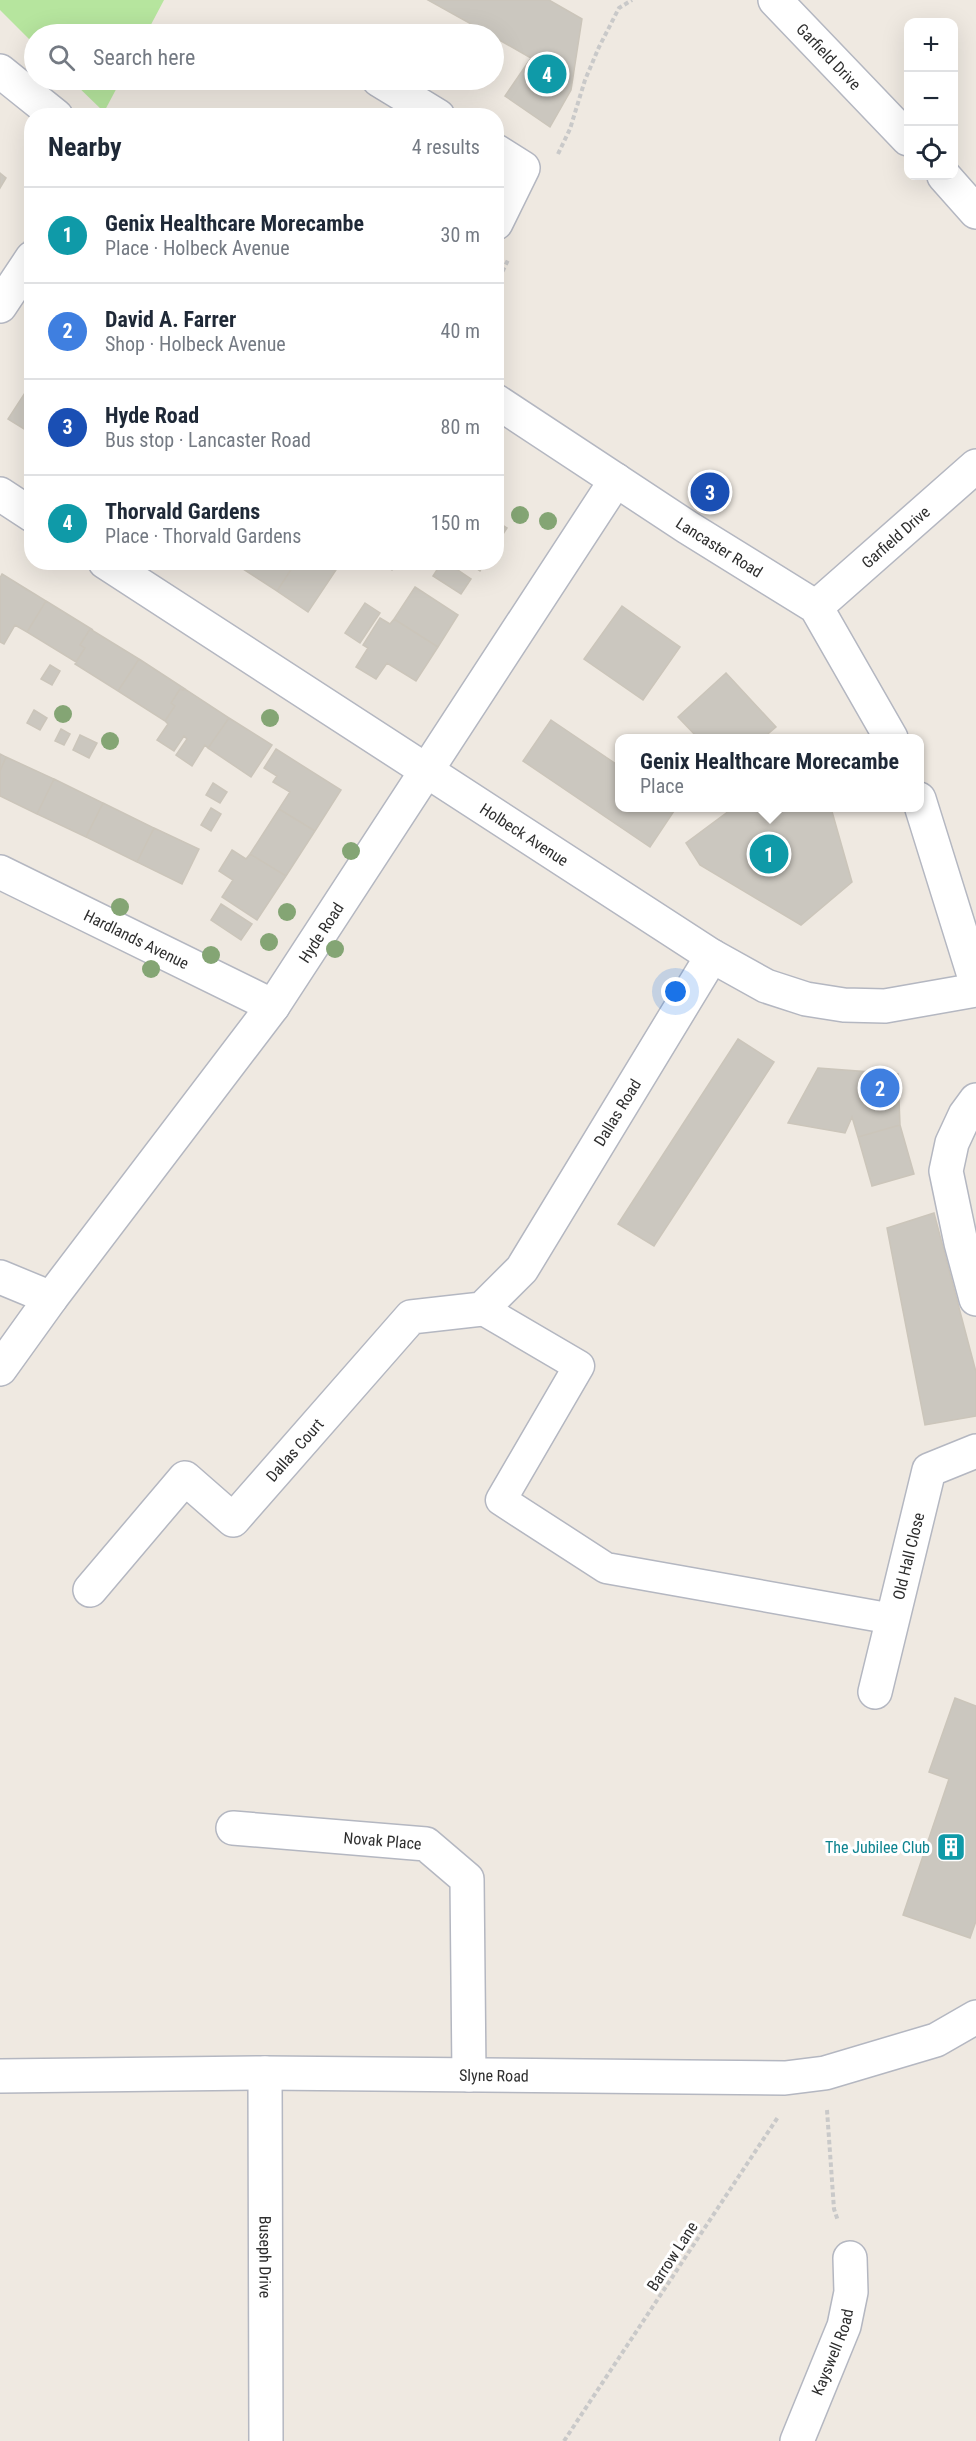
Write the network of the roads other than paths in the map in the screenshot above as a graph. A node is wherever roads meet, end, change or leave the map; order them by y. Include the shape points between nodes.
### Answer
1 (776, 0) edge
2 (0, 71) edge
3 (395, 90) edge
4 (46, 108) edge
5 (425, 108) edge
6 (904, 134) edge
7 (504, 156) edge
8 (948, 180) edge
9 (504, 207) edge
10 (976, 212) edge
11 (24, 270) edge
12 (0, 306) edge
13 (504, 406) edge
14 (976, 466) edge
15 (616, 480) junction
16 (0, 494) edge
17 (24, 509) edge
18 (117, 570) edge
19 (816, 607) junction
20 (889, 734) edge
21 (427, 770) junction
22 (923, 812) edge
23 (0, 872) edge
24 (712, 956) junction
25 (976, 982) edge
26 (976, 990) edge
27 (273, 1006) junction
28 (976, 1100) edge
29 (0, 1277) edge
30 (51, 1298) junction
31 (976, 1299) edge
32 (482, 1309) junction
33 (0, 1369) edge
34 (976, 1451) edge
35 (90, 1590) dead end
36 (893, 1619) junction
37 (875, 1692) dead end
38 (233, 1828) dead end
39 (976, 2017) edge
40 (265, 2073) junction
41 (469, 2075) junction
42 (0, 2076) edge
43 (845, 2244) road end
44 (266, 2441) edge
45 (797, 2441) edge

1 - 6 street, Garfield Drive
2 - 4 street
3 - 5 street
7 - 9 street via 524,168
8 - 10 street
11 - 12 street
13 - 15 street, Lancaster Road
14 - 19 street, Garfield Drive
15 - 19 street, Lancaster Road
15 - 21 street, Hyde Road
16 - 17 street
18 - 21 street, Holbeck Avenue
19 - 20 street, Lancaster Road
21 - 24 street, Holbeck Avenue
21 - 27 street, Hyde Road
22 - 25 street
23 - 27 street, Hardlands Avenue
24 - 26 street, Holbeck Avenue via 766,986 806,999 844,1005 885,1006
24 - 32 street, Dallas Road via 522,1269
27 - 30 street, Hyde Road
28 - 31 street via 952,1143 946,1172
29 - 30 street
30 - 33 street, Hyde Road
32 - 35 street, Dallas Court via 411,1317 233,1520 185,1478
32 - 36 street via 579,1366 501,1500 606,1568
34 - 36 street, Old Hall Close via 929,1470
36 - 37 street, Old Hall Close
38 - 41 street, Novak Place via 426,1844 467,1879
39 - 41 street, Slyne Road via 936,2040 825,2073 785,2078
40 - 41 street, Slyne Road
40 - 42 street, Slyne Road
40 - 44 street, Buseph Drive
43 - 45 street, Kayswell Road via 850,2292 844,2326

